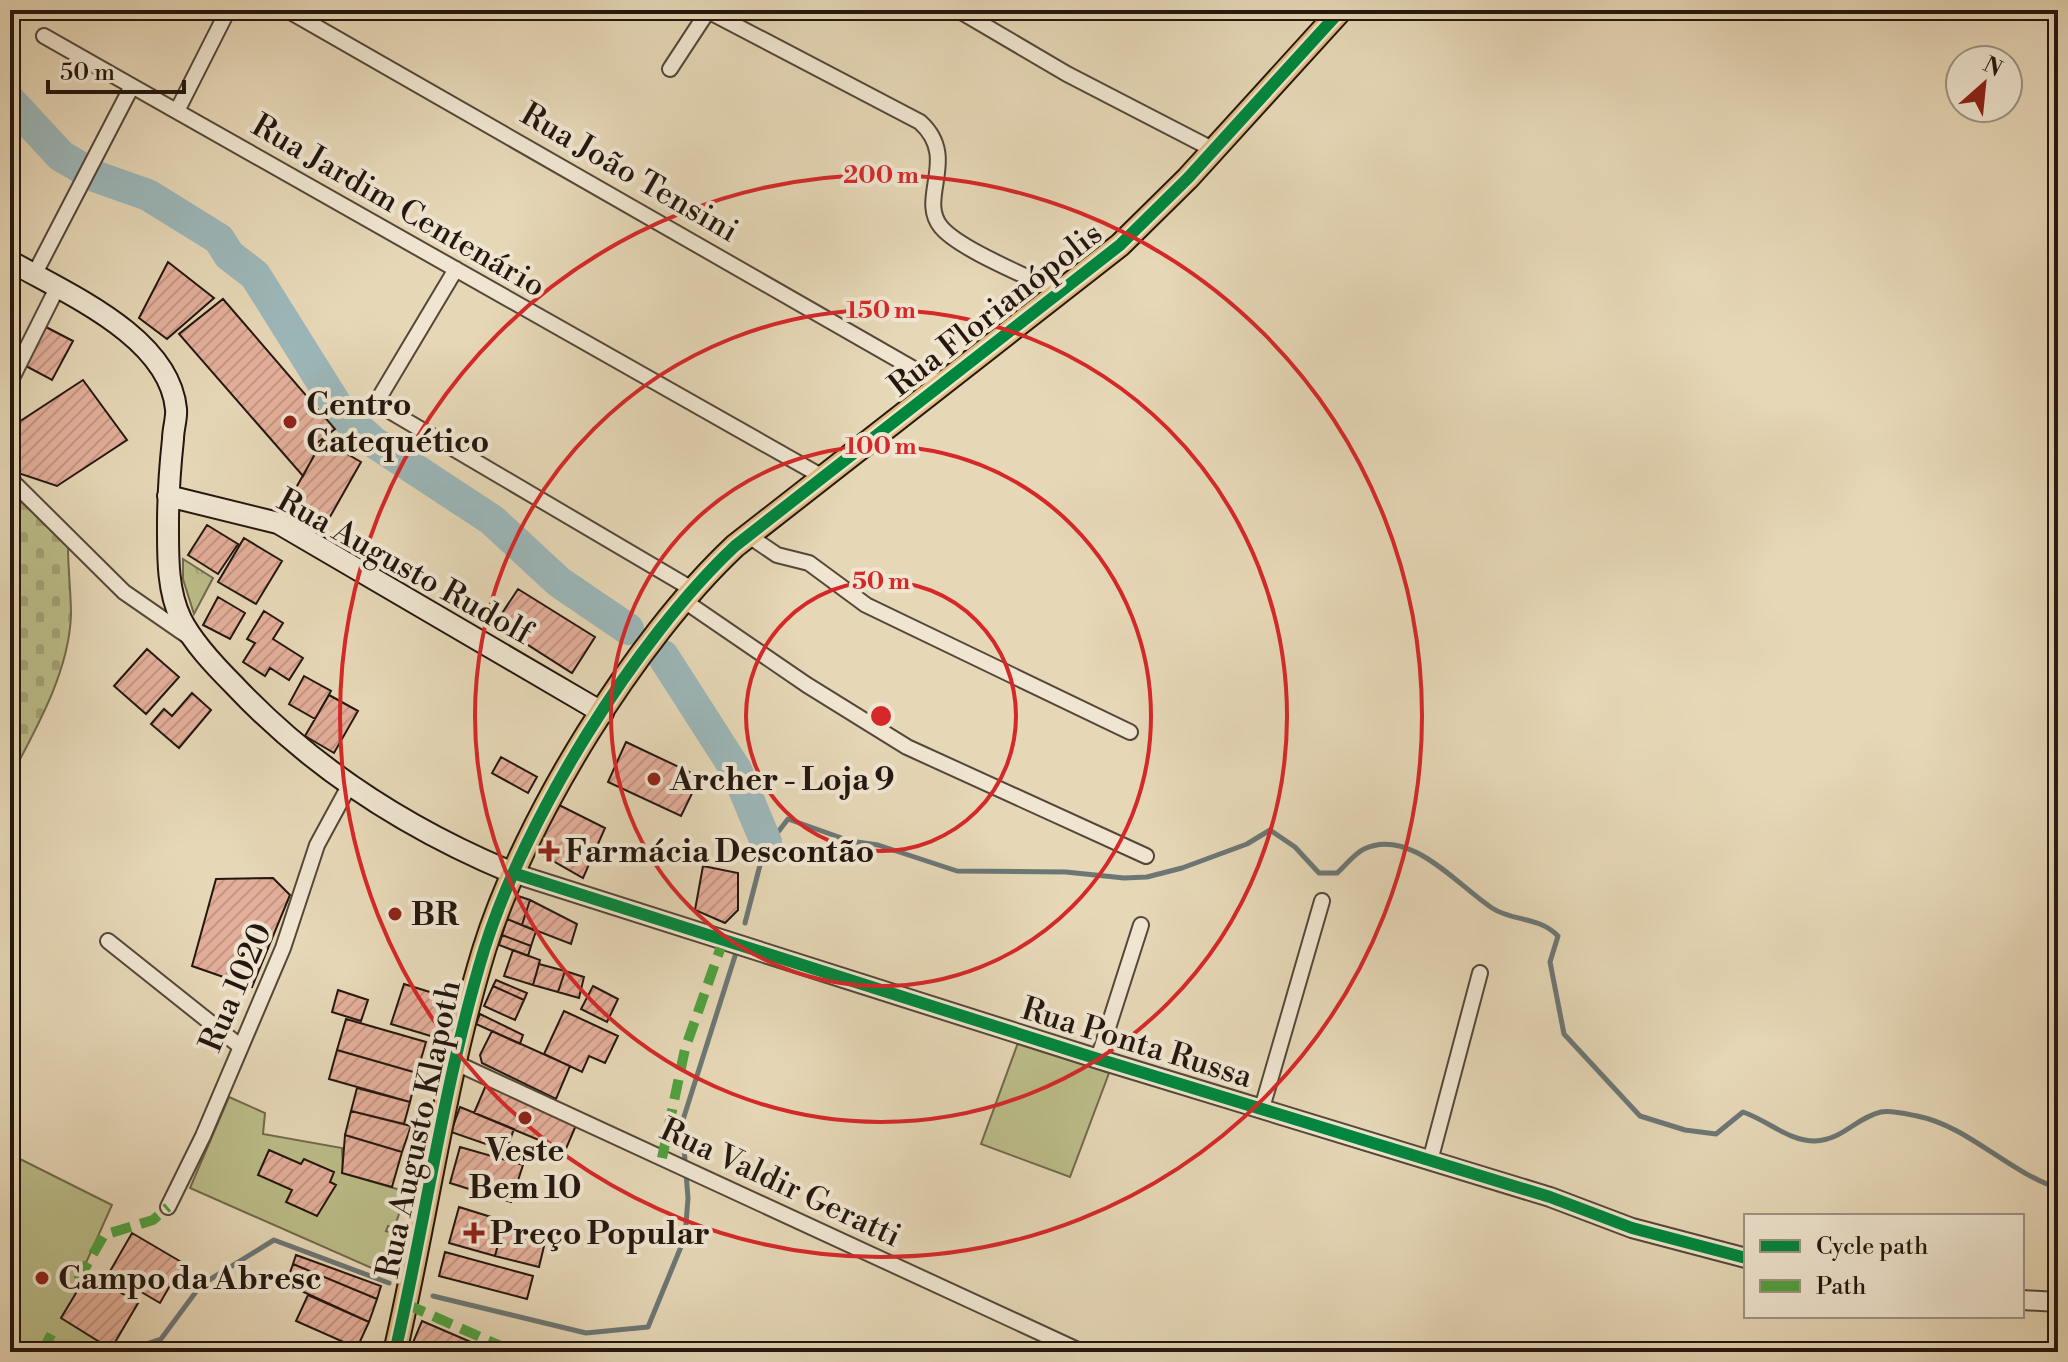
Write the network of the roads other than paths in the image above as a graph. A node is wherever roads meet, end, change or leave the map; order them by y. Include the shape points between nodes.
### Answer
1 (228, 10) edge
2 (287, 10) edge
3 (958, 10) edge
4 (1341, 10) edge
5 (44, 36) dead end
6 (670, 69) dead end
7 (132, 86) junction
8 (177, 111) junction
9 (1214, 150) junction
10 (10, 261) edge
11 (456, 269) junction
12 (34, 275) junction
13 (57, 288) junction
14 (1061, 293) junction
15 (10, 382) edge
16 (942, 385) junction
17 (823, 477) junction
18 (10, 479) edge
19 (168, 496) junction
20 (749, 536) junction
21 (687, 594) junction
22 (196, 642) junction
23 (603, 713) junction
24 (1130, 732) dead end
25 (349, 786) junction
26 (1146, 856) dead end
27 (513, 873) junction
28 (1322, 901) dead end
29 (1141, 925) dead end
30 (108, 941) dead end
31 (1480, 973) dead end
32 (241, 1047) junction
33 (1098, 1059) junction
34 (456, 1063) junction
35 (1262, 1108) junction
36 (1430, 1161) junction
37 (168, 1207) dead end
38 (1744, 1257) edge
39 (2024, 1300) edge
40 (2058, 1302) edge
41 (395, 1352) edge
42 (1082, 1352) edge

1 - 8 street
2 - 16 street, Rua João Tensini
3 - 9 street
4 - 9 main road, Rua Florianópolis
5 - 7 street, Rua Jardim Centenário
6 - 14 street via 708,11 912,117 936,139 934,204 940,226
7 - 8 street, Rua Jardim Centenário
7 - 12 street
8 - 11 street, Rua Jardim Centenário
9 - 14 main road, Rua Florianópolis via 1150,217
10 - 12 main road
11 - 17 street, Rua Jardim Centenário
11 - 21 street via 376,403
12 - 13 main road
13 - 15 street
13 - 19 main road via 122,329 163,373 176,409
14 - 16 main road, Rua Florianópolis
16 - 17 main road, Rua Florianópolis
17 - 20 main road, Rua Florianópolis
18 - 22 street via 124,592
19 - 22 main road via 171,587 180,619
19 - 23 main road, Rua Augusto Rudolf via 285,527
20 - 21 main road, Rua Florianópolis
20 - 24 street via 777,555 809,563 866,605
21 - 23 main road, Rua Florianópolis
21 - 26 street via 807,685 907,747
22 - 25 main road via 248,700
23 - 27 main road, Rua Florianópolis
25 - 27 main road via 425,833
25 - 32 street, Rua 1020 via 317,845 288,934
27 - 33 street, Rua Ponta Russa
27 - 34 main road, Rua Augusto Klapoth via 484,950
28 - 35 street
29 - 33 street
30 - 32 street
31 - 36 street
32 - 37 street, Rua 1020
33 - 35 street, Rua Ponta Russa
34 - 41 main road, Rua Augusto Klapoth
34 - 42 street, Rua Valdir Geratti
35 - 36 street, Rua Ponta Russa
36 - 38 street, Rua Ponta Russa via 1632,1228
39 - 40 street

